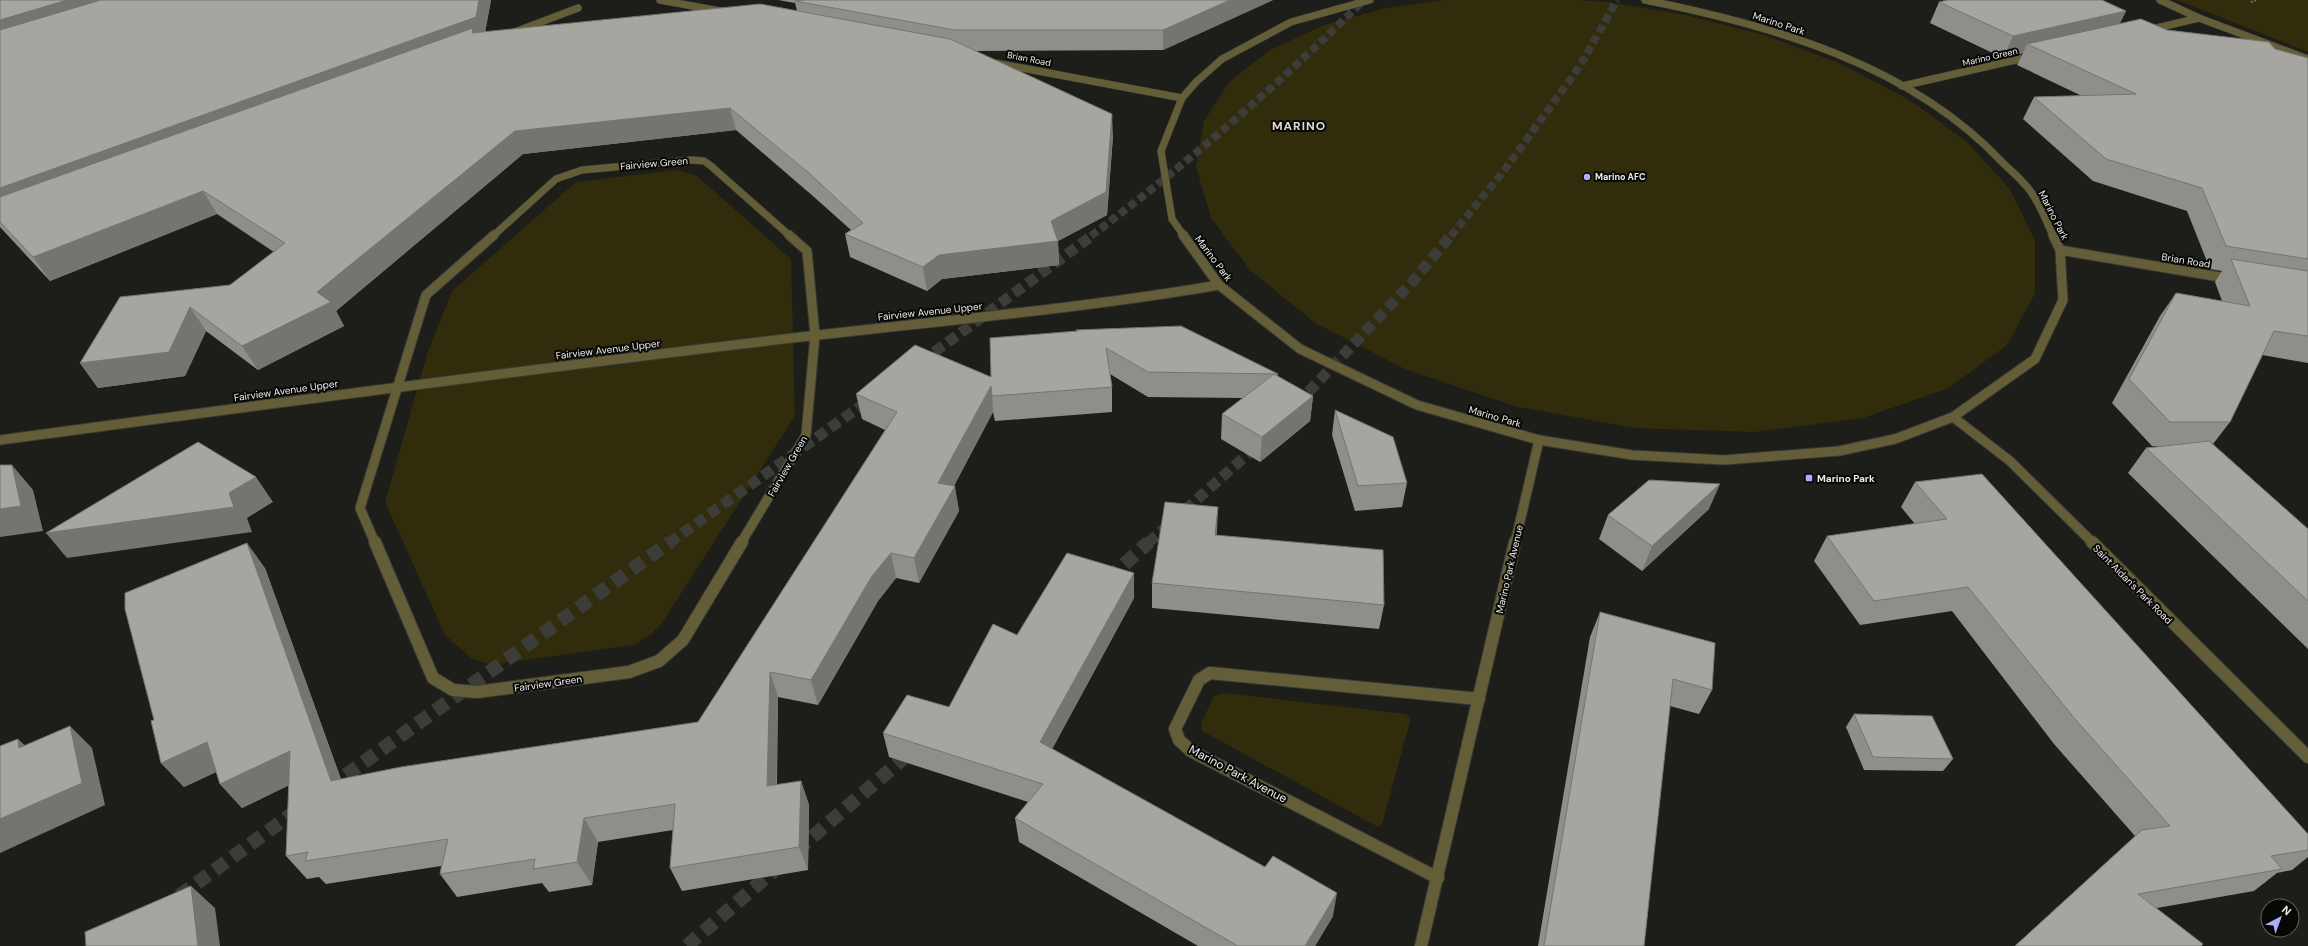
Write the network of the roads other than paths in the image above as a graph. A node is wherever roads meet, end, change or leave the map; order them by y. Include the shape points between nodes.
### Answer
1 (660, 0) edge
2 (1370, 0) edge
3 (1645, 0) edge
4 (2160, 0) edge
5 (1362, 1) edge
6 (578, 8) dead end
7 (730, 13) edge
8 (2199, 18) junction
9 (2138, 32) edge
10 (504, 36) edge
11 (2039, 55) edge
12 (2308, 59) edge
13 (986, 61) edge
14 (1902, 86) junction
15 (1182, 98) junction
16 (2060, 250) junction
17 (2238, 280) edge
18 (1219, 285) junction
19 (815, 335) junction
20 (396, 387) junction
21 (1953, 418) junction
22 (0, 440) edge
23 (1539, 440) junction
24 (1479, 699) junction
25 (2308, 757) edge
26 (1438, 878) junction
27 (1421, 946) edge

1 - 7 street
2 - 5 street, Marino Park
3 - 14 street, Marino Park via 1711,13 1788,36 1860,64
4 - 8 street
5 - 15 street, Marino Park via 1291,22 1222,59
6 - 10 street
8 - 9 street
8 - 12 street
11 - 14 street, Marino Green
13 - 15 street, Brian Road
14 - 16 street, Marino Park via 1941,109 1980,138 2033,194
15 - 18 street, Marino Park via 1161,150 1172,219
16 - 17 street, Brian Road
16 - 21 street, Marino Park via 2063,300 2036,359
18 - 19 street, Fairview Avenue Upper via 1130,300
18 - 23 street, Marino Park via 1307,353 1417,405
19 - 20 street, Fairview Avenue Upper
19 - 20 street, Fairview Green via 807,252 704,161 582,170 556,179 426,295
19 - 20 street, Fairview Green via 806,435 683,640 659,661 629,672 477,692 453,690 433,678 360,508
20 - 22 street, Fairview Avenue Upper
21 - 23 street, Marino Park via 1895,439 1839,450 1782,457 1724,460 1632,455
21 - 25 street, Saint Aidan's Park Road via 2010,461
23 - 24 street, Marino Park Avenue
24 - 26 street, Marino Park Avenue
24 - 26 street, Marino Park Avenue via 1210,673 1199,680 1175,729 1179,740 1191,751
26 - 27 street, Marino Park Avenue

